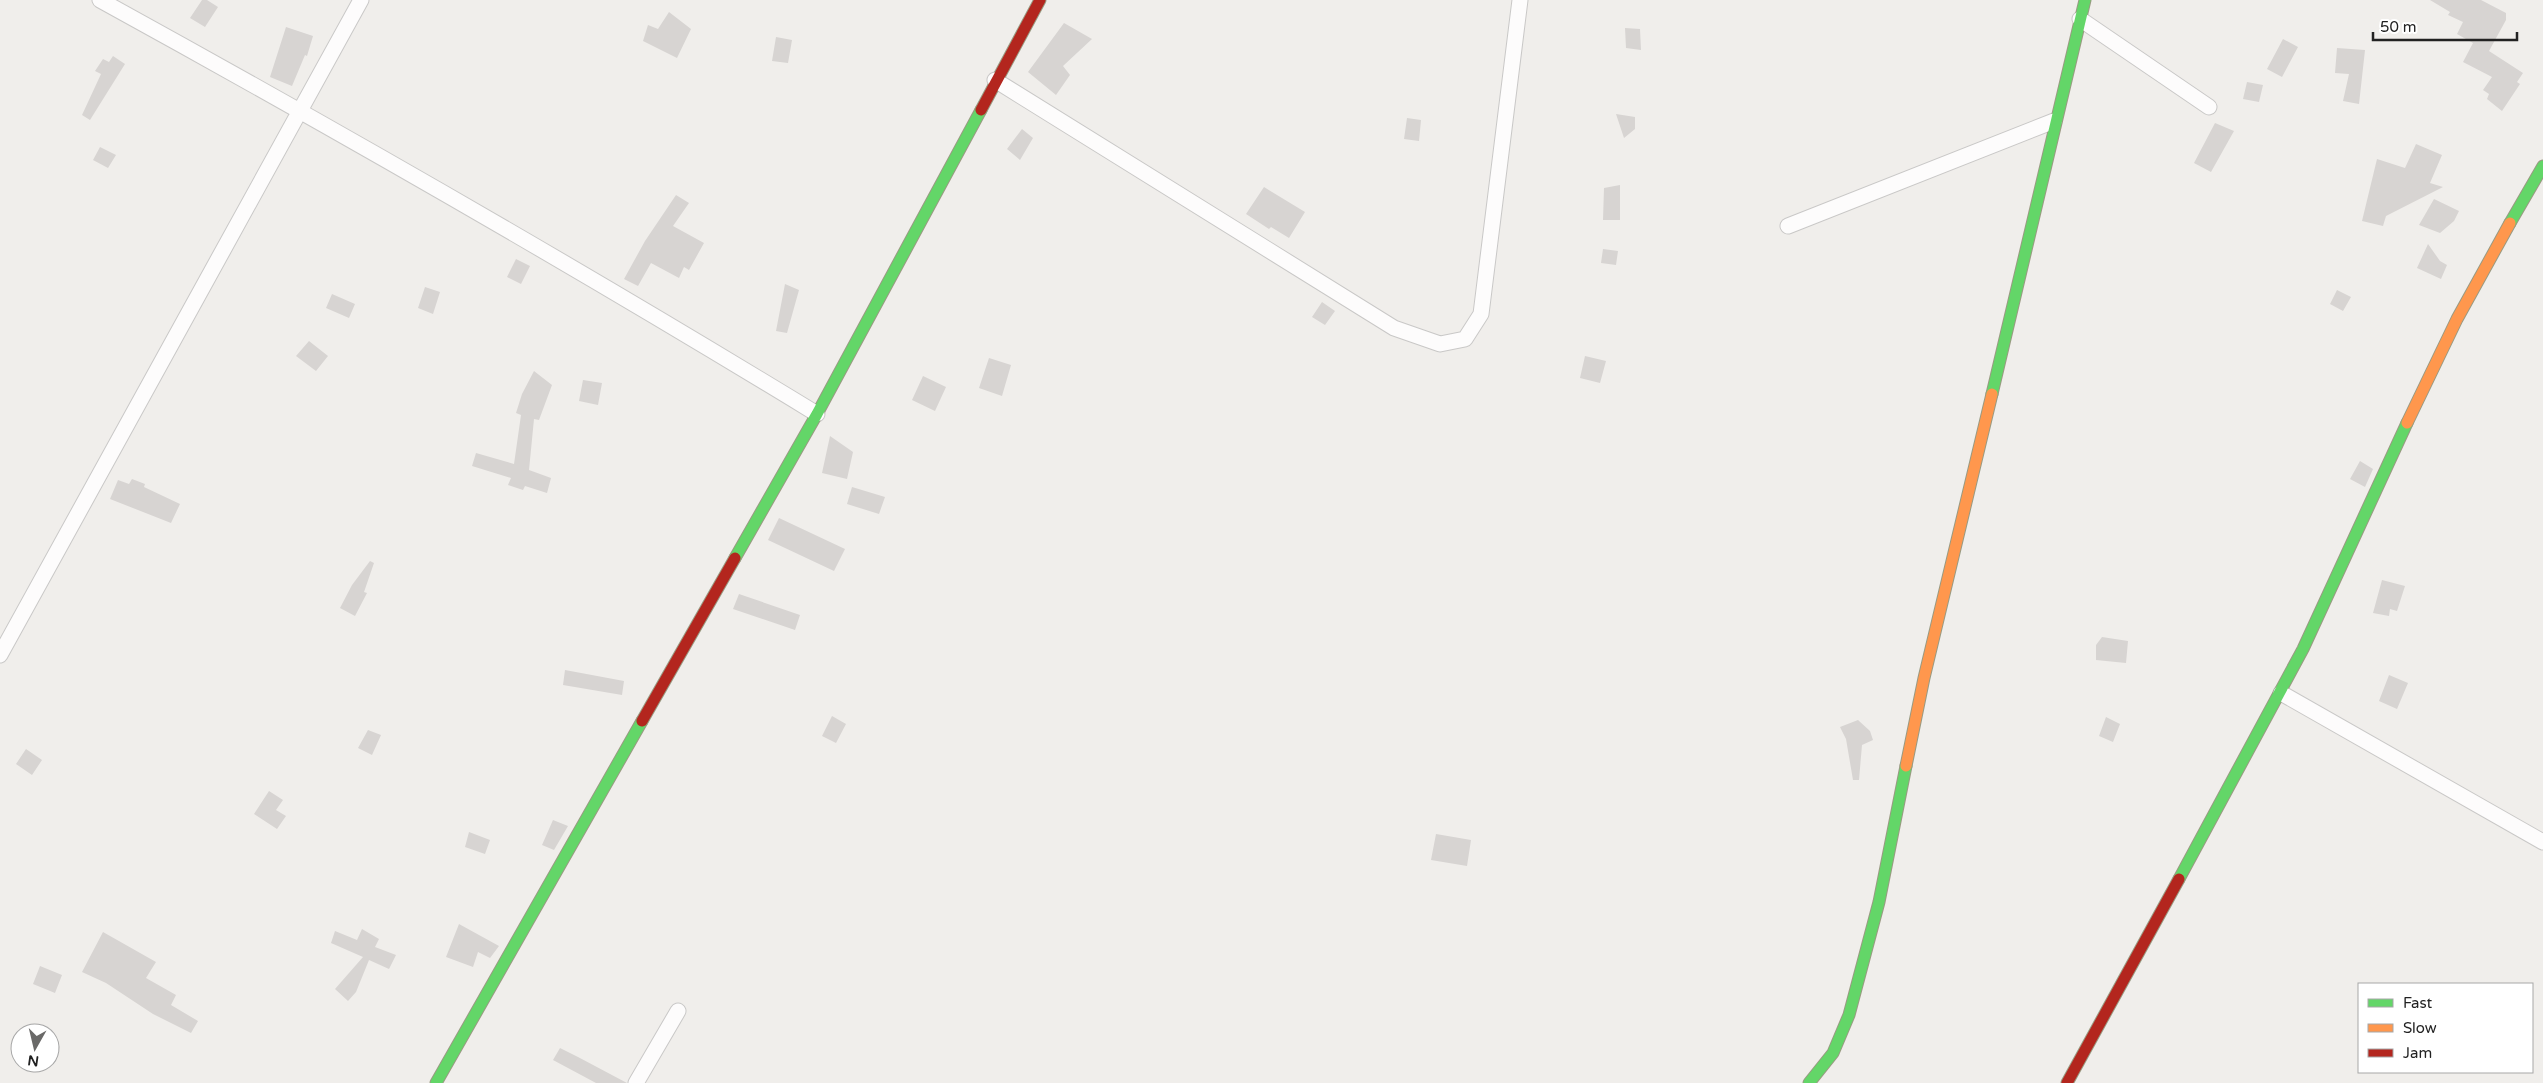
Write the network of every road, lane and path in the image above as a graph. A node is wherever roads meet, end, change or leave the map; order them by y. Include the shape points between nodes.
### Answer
1 (100, 0) edge
2 (361, 0) edge
3 (1040, 0) edge
4 (1520, 0) edge
5 (2084, 0) edge
6 (2080, 19) junction
7 (996, 80) junction
8 (2209, 107) dead end
9 (299, 110) junction
10 (2054, 121) junction
11 (2543, 166) edge
12 (1788, 226) dead end
13 (817, 414) junction
14 (0, 655) edge
15 (2281, 693) junction
16 (2543, 842) edge
17 (678, 1011) dead end
18 (436, 1083) edge
19 (636, 1083) edge
20 (1809, 1083) edge
21 (2067, 1083) edge

1 - 9 street
2 - 9 street
3 - 7 street
4 - 7 street via 1481,314 1465,339 1440,344 1394,328
5 - 6 street
6 - 8 street
6 - 10 street
7 - 13 street
9 - 13 street via 638,304
9 - 14 street
10 - 12 street
10 - 20 street via 1924,678 1879,902 1849,1015 1833,1053
11 - 15 street via 2447,340
13 - 18 street
15 - 16 street
15 - 21 street
17 - 19 street

